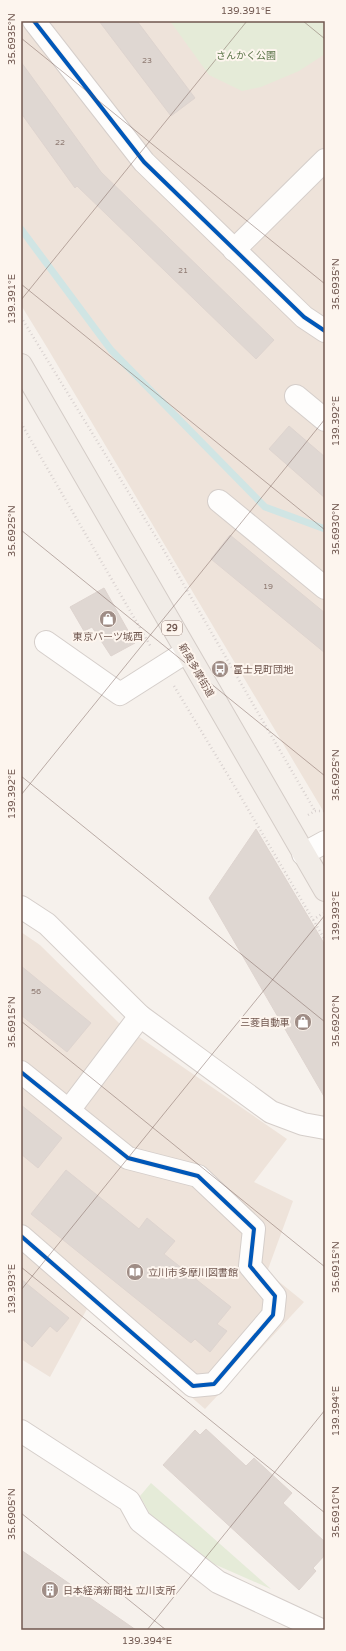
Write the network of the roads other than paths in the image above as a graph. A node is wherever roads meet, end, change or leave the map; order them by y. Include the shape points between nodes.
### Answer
1 (34, 21) edge
2 (325, 160) edge
3 (234, 250) junction
4 (325, 331) edge
5 (21, 365) edge
6 (296, 396) dead end
7 (325, 420) edge
8 (219, 501) dead end
9 (325, 588) edge
10 (46, 642) dead end
11 (186, 652) junction
12 (325, 842) edge
13 (303, 854) junction
14 (325, 890) edge
15 (21, 907) edge
16 (140, 1016) junction
17 (21, 1072) edge
18 (69, 1110) junction
19 (325, 1128) edge
20 (21, 1236) edge
21 (21, 1431) edge
22 (325, 1623) edge
23 (321, 1630) edge

1 - 3 street via 144,162
2 - 3 street
3 - 4 street via 304,317
5 - 11 main road, 新奥多摩街道 / 29
6 - 7 street
8 - 9 street
10 - 11 street via 120,694
11 - 13 main road, 新奥多摩街道 / 29
12 - 13 street
13 - 14 main road, 新奥多摩街道 / 29
15 - 16 street via 47,924
16 - 18 street
16 - 19 street via 271,1112 303,1124
17 - 18 street
18 - 20 street via 128,1158 198,1176 254,1229 250,1266 275,1296 273,1316 214,1384 194,1386
21 - 23 street via 129,1501 140,1521 218,1582
22 - 23 street

